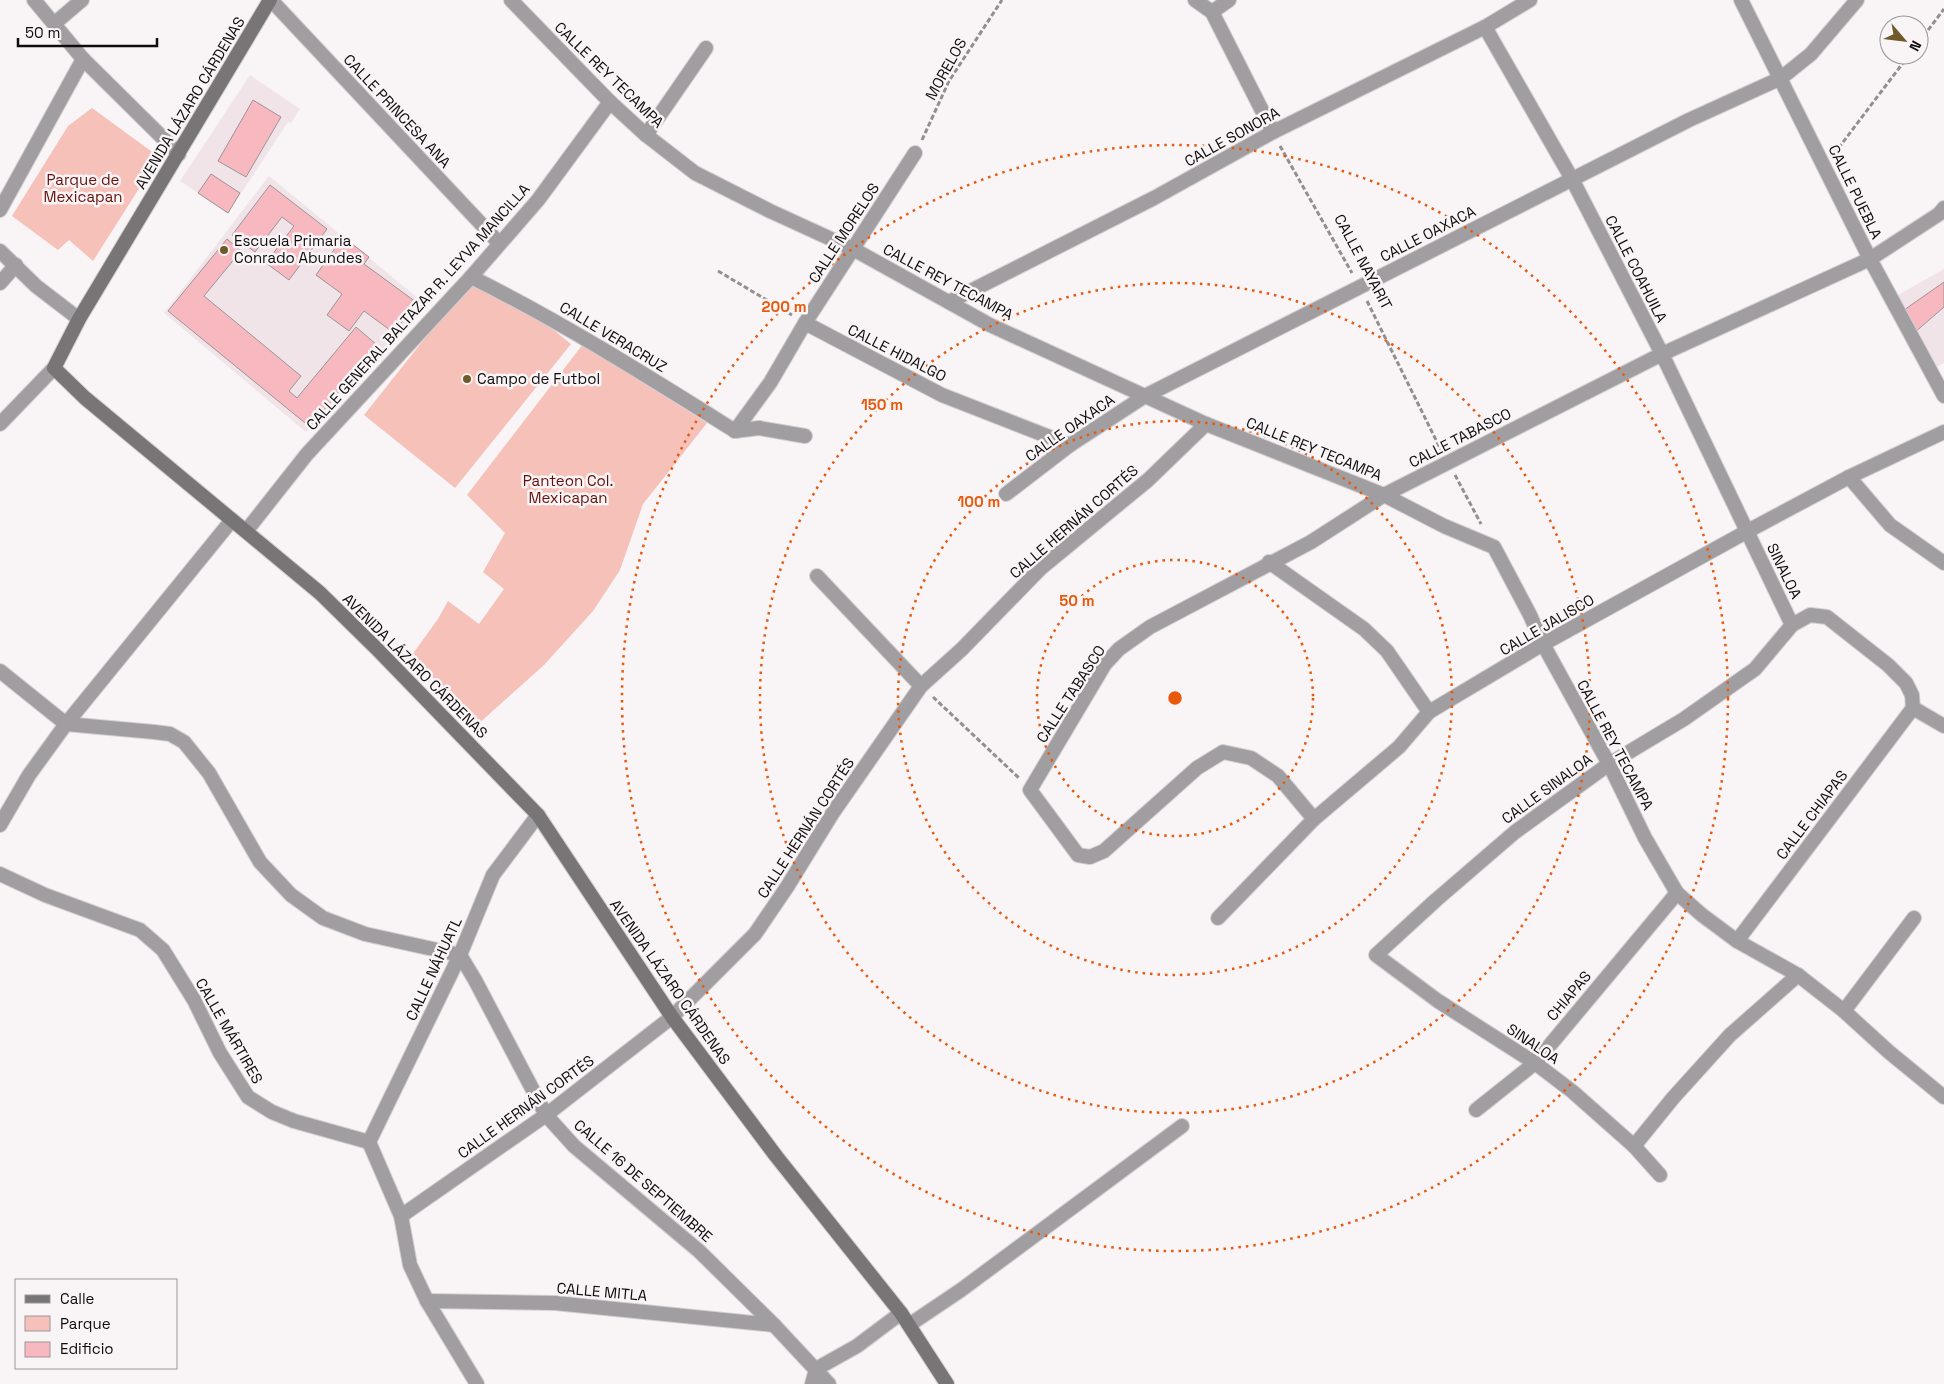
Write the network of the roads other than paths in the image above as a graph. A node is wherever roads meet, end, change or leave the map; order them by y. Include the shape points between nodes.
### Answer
1 (34, 0) edge
2 (82, 0) edge
3 (271, 0) edge
4 (510, 0) edge
5 (1195, 0) edge
6 (1229, 0) edge
7 (1530, 0) edge
8 (1741, 0) edge
9 (1858, 0) edge
10 (1212, 12) junction
11 (55, 23) junction
12 (1485, 27) junction
13 (706, 48) dead end
14 (83, 59) junction
15 (1781, 78) junction
16 (610, 102) junction
17 (1272, 132) junction
18 (646, 134) junction
19 (179, 154) junction
20 (915, 154) road end
21 (1572, 179) junction
22 (1944, 208) edge
23 (0, 210) edge
24 (499, 243) junction
25 (853, 249) junction
26 (0, 251) edge
27 (1870, 260) junction
28 (16, 265) junction
29 (471, 277) junction
30 (0, 283) edge
31 (949, 302) junction
32 (79, 319) junction
33 (805, 323) junction
34 (1662, 354) junction
35 (54, 368) junction
36 (1145, 396) junction
37 (1944, 396) edge
38 (0, 424) edge
39 (1206, 424) junction
40 (735, 432) junction
41 (1944, 432) edge
42 (805, 436) dead end
43 (1070, 444) junction
44 (1849, 477) junction
45 (1006, 494) dead end
46 (1384, 495) junction
47 (232, 520) junction
48 (246, 530) junction
49 (1746, 532) junction
50 (1269, 562) junction
51 (1944, 563) edge
52 (817, 576) dead end
53 (1792, 625) junction
54 (1543, 644) junction
55 (0, 671) edge
56 (921, 686) junction
57 (1914, 708) junction
58 (1429, 712) junction
59 (66, 724) junction
60 (1944, 726) edge
61 (1609, 764) junction
62 (538, 815) junction
63 (1314, 819) junction
64 (0, 824) edge
65 (0, 874) edge
66 (1677, 893) junction
67 (1218, 918) dead end
68 (1914, 918) dead end
69 (1737, 941) junction
70 (460, 955) junction
71 (1376, 955) joint
72 (1798, 975) junction
73 (1844, 1011) junction
74 (672, 1017) junction
75 (1535, 1063) junction
76 (1944, 1098) edge
77 (1476, 1110) dead end
78 (546, 1115) junction
79 (1182, 1126) dead end
80 (369, 1142) junction
81 (1634, 1146) junction
82 (1660, 1175) dead end
83 (401, 1216) junction
84 (427, 1301) junction
85 (901, 1312) junction
86 (774, 1325) junction
87 (909, 1325) junction
88 (816, 1369) junction
89 (477, 1384) edge
90 (812, 1384) edge
91 (829, 1384) edge
92 (947, 1384) edge

1 - 11 street
2 - 11 street
3 - 19 main road, AVENIDA LÁZARO CÁRDENAS
3 - 24 street, CALLE PRINCESA ANA
4 - 16 street, CALLE REY TECAMPA
5 - 10 street
6 - 10 street
7 - 12 street, CALLE SONORA
8 - 15 street, CALLE PUEBLA
9 - 15 street, CALLE OAXACA via 1811,54
10 - 17 street
11 - 14 street
12 - 17 street, CALLE SONORA
12 - 21 street, CALLE COAHUILA
13 - 18 street
14 - 19 street
14 - 23 street
15 - 21 street, CALLE OAXACA
15 - 27 street, CALLE PUEBLA
16 - 18 street, CALLE REY TECAMPA
16 - 24 street, CALLE GENERAL BALTAZAR R. LEYVA MANCILLA via 538,200
17 - 31 street, CALLE SONORA via 1154,198
18 - 25 street, CALLE REY TECAMPA via 695,173
19 - 32 main road, AVENIDA LÁZARO CÁRDENAS
20 - 25 street, CALLE MORELOS
21 - 34 street, CALLE COAHUILA
21 - 36 street, CALLE OAXACA
22 - 27 street, CALLE TABASCO via 1940,214
24 - 29 street, CALLE GENERAL BALTAZAR R. LEYVA MANCILLA
25 - 31 street, CALLE REY TECAMPA
25 - 33 street, CALLE MORELOS
26 - 28 street
27 - 34 street, CALLE TABASCO
27 - 37 street, CALLE PUEBLA
28 - 30 street
28 - 32 street via 36,286
29 - 40 street, CALLE VERACRUZ via 530,307
29 - 48 street, CALLE GENERAL BALTAZAR R. LEYVA MANCILLA via 307,454
31 - 36 street, CALLE REY TECAMPA via 990,325
32 - 35 main road, AVENIDA LÁZARO CÁRDENAS
33 - 40 street, CALLE MORELOS via 770,383
33 - 43 street, CALLE HIDALGO via 942,395
34 - 46 street, CALLE TABASCO
34 - 49 street, CALLE COAHUILA
35 - 38 street
35 - 47 main road, AVENIDA LÁZARO CÁRDENAS via 85,398
36 - 39 street, CALLE REY TECAMPA
36 - 43 street, CALLE OAXACA
39 - 46 street, CALLE REY TECAMPA
39 - 56 street, CALLE HERNÁN CORTÉS via 1148,480 1041,568
40 - 42 street via 759,428
41 - 44 street, CALLE JALISCO
43 - 45 street, CALLE OAXACA
44 - 49 street, CALLE JALISCO
44 - 51 street via 1890,524
46 - 50 street, CALLE TABASCO via 1311,542
46 - 54 street, CALLE REY TECAMPA via 1494,547
47 - 48 main road, AVENIDA LÁZARO CÁRDENAS
47 - 59 street
48 - 62 main road, AVENIDA LÁZARO CÁRDENAS via 320,593
49 - 53 street, SINALOA
49 - 54 street, CALLE JALISCO
50 - 58 street via 1364,629 1387,651
50 - 63 street, CALLE TABASCO via 1150,627 1119,649 1106,664 1030,790 1078,855 1090,857 1104,851 1197,768 1222,752 1250,758 1278,776
52 - 56 street
53 - 57 street via 1810,615 1827,617 1906,683
53 - 61 street, CALLE SINALOA via 1755,669 1684,719
54 - 58 street, CALLE JALISCO
54 - 61 street, CALLE REY TECAMPA
55 - 59 street
56 - 74 street, CALLE HERNÁN CORTÉS via 832,814 755,934
57 - 60 street
57 - 69 street, CALLE CHIAPAS
58 - 63 street, CALLE JALISCO via 1399,747
59 - 64 street via 29,775
59 - 70 street via 170,734 184,742 209,773 260,862 291,895 323,918 365,934
61 - 66 street, CALLE REY TECAMPA via 1645,838
61 - 71 street, CALLE SINALOA via 1515,832
62 - 70 street, CALLE NÁHUATL via 493,874
62 - 74 main road, AVENIDA LÁZARO CÁRDENAS
63 - 67 street, CALLE JALISCO
65 - 80 street, CALLE MÁRTIRES via 45,895 140,930 163,950 248,1097 294,1121
66 - 69 street, CALLE REY TECAMPA
66 - 75 street, CHIAPAS
68 - 73 street
69 - 72 street, CALLE REY TECAMPA
70 - 78 street, CALLE 16 DE SEPTIEMBRE
70 - 80 street, CALLE NÁHUATL
71 - 75 street, SINALOA via 1438,1001
72 - 73 street, CALLE REY TECAMPA
72 - 81 street via 1730,1035
73 - 76 street, CALLE REY TECAMPA
74 - 78 street, CALLE HERNÁN CORTÉS
74 - 85 main road, AVENIDA LÁZARO CÁRDENAS via 776,1156
75 - 77 street, CHIAPAS
75 - 81 street, SINALOA
78 - 83 street, CALLE HERNÁN CORTÉS
78 - 86 street, CALLE 16 DE SEPTIEMBRE via 574,1146 699,1251
79 - 87 street
80 - 83 street
81 - 82 street, SINALOA
83 - 84 street via 410,1265
84 - 86 street, CALLE MITLA via 555,1303
84 - 89 street
85 - 87 main road, AVENIDA LÁZARO CÁRDENAS
85 - 88 street via 856,1346
86 - 88 street, CALLE 16 DE SEPTIEMBRE
87 - 92 main road, AVENIDA LÁZARO CÁRDENAS
88 - 90 street
88 - 91 street, CALLE 16 DE SEPTIEMBRE

